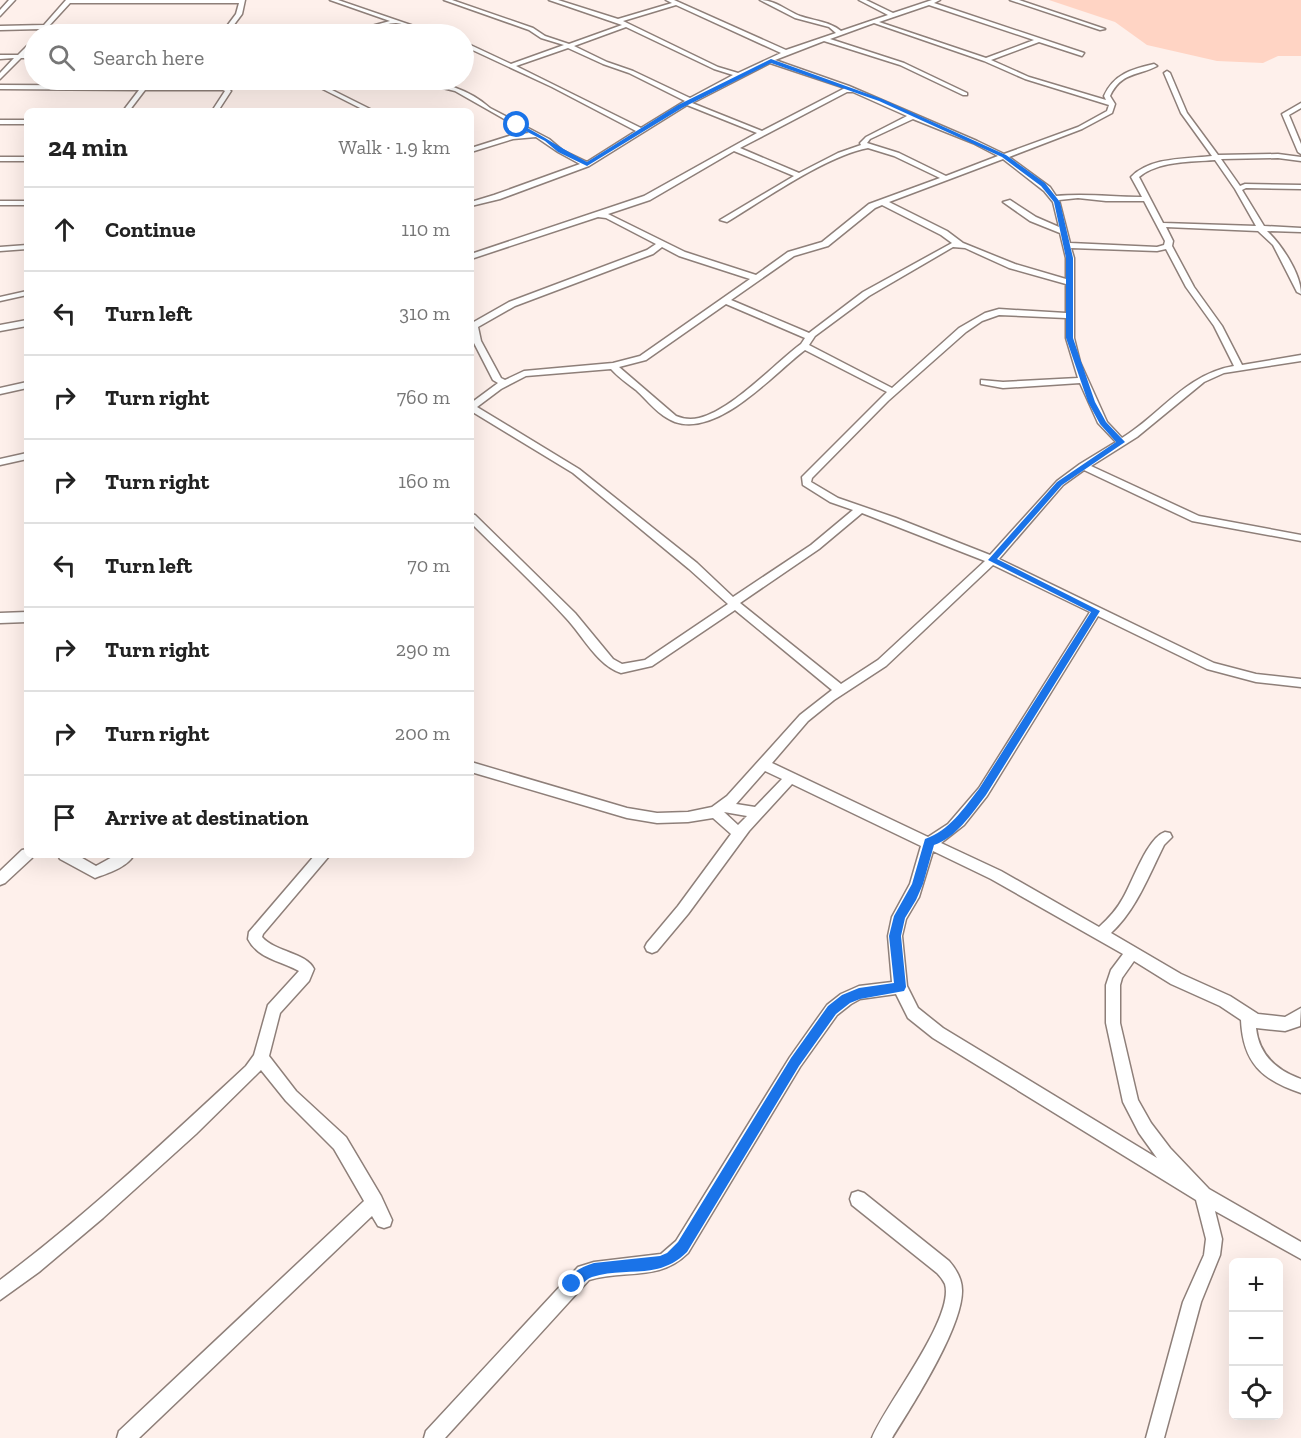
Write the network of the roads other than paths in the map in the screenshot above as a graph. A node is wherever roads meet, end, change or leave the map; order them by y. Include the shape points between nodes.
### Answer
1 (12, 0) edge
2 (333, 0) edge
3 (552, 0) edge
4 (578, 0) edge
5 (669, 0) edge
6 (684, 0) edge
7 (764, 0) edge
8 (862, 0) edge
9 (936, 0) edge
10 (1013, 0) edge
11 (69, 1) edge
12 (242, 1) edge
13 (451, 1) edge
14 (929, 3) junction
15 (677, 4) junction
16 (598, 13) junction
17 (0, 14) edge
18 (893, 16) junction
19 (618, 21) junction
20 (395, 22) junction
21 (875, 22) junction
22 (48, 24) edge
23 (231, 24) edge
24 (387, 24) edge
25 (402, 24) edge
26 (627, 25) junction
27 (0, 28) edge
28 (24, 29) edge
29 (1102, 29) dead end
30 (841, 34) junction
31 (825, 39) junction
32 (1037, 41) junction
33 (568, 45) junction
34 (474, 49) edge
35 (24, 52) edge
36 (788, 53) junction
37 (1082, 54) dead end
38 (0, 57) edge
39 (20, 57) junction
40 (24, 57) edge
41 (986, 60) junction
42 (771, 61) junction
43 (511, 66) junction
44 (1154, 66) dead end
45 (1167, 73) dead end
46 (738, 75) junction
47 (0, 77) edge
48 (0, 87) edge
49 (24, 87) edge
50 (849, 89) junction
51 (142, 90) edge
52 (227, 90) edge
53 (328, 90) edge
54 (457, 90) edge
55 (965, 94) dead end
56 (688, 102) junction
57 (1112, 104) junction
58 (1301, 105) edge
59 (128, 108) edge
60 (217, 108) edge
61 (365, 108) edge
62 (913, 116) junction
63 (0, 122) edge
64 (24, 122) edge
65 (641, 131) junction
66 (762, 133) junction
67 (538, 135) junction
68 (865, 146) junction
69 (734, 148) junction
70 (474, 149) edge
71 (1301, 152) edge
72 (1004, 156) junction
73 (1217, 157) junction
74 (0, 159) edge
75 (24, 159) edge
76 (1301, 159) edge
77 (587, 165) junction
78 (800, 176) junction
79 (945, 178) junction
80 (1238, 188) junction
81 (1301, 188) edge
82 (1054, 198) junction
83 (1146, 199) junction
84 (883, 202) junction
85 (1007, 202) dead end
86 (0, 203) edge
87 (24, 203) edge
88 (474, 203) edge
89 (605, 214) junction
90 (724, 220) dead end
91 (1160, 225) junction
92 (1261, 229) junction
93 (1301, 230) edge
94 (1064, 232) junction
95 (660, 244) junction
96 (1067, 245) junction
97 (961, 246) junction
98 (1168, 246) junction
99 (24, 247) edge
100 (0, 249) edge
101 (474, 256) edge
102 (756, 278) junction
103 (1070, 282) junction
104 (1301, 292) edge
105 (24, 294) edge
106 (0, 299) edge
107 (724, 300) junction
108 (1068, 315) junction
109 (24, 324) edge
110 (474, 327) edge
111 (0, 328) edge
112 (811, 338) junction
113 (475, 345) edge
114 (804, 346) junction
115 (1301, 358) edge
116 (613, 366) junction
117 (1239, 368) junction
118 (1083, 380) junction
119 (501, 381) junction
120 (984, 382) dead end
121 (24, 386) edge
122 (0, 391) edge
123 (893, 392) junction
124 (474, 405) edge
125 (474, 409) edge
126 (1121, 442) junction
127 (24, 457) edge
128 (0, 462) edge
129 (1083, 466) junction
130 (861, 509) junction
131 (474, 520) edge
132 (1301, 538) edge
133 (992, 560) junction
134 (734, 604) junction
135 (1096, 611) junction
136 (24, 617) edge
137 (0, 618) edge
138 (1301, 683) edge
139 (841, 690) junction
140 (763, 764) junction
141 (474, 768) edge
142 (791, 777) junction
143 (718, 809) junction
144 (757, 812) junction
145 (739, 833) junction
146 (1165, 837) dead end
147 (929, 842) junction
148 (24, 857) edge
149 (70, 858) edge
150 (123, 858) edge
151 (320, 858) edge
152 (0, 879) edge
153 (1101, 934) junction
154 (652, 947) dead end
155 (1132, 953) junction
156 (900, 987) junction
157 (1301, 1015) edge
158 (1248, 1018) junction
159 (261, 1058) junction
160 (1301, 1086) edge
161 (1203, 1195) junction
162 (858, 1199) dead end
163 (375, 1202) junction
164 (384, 1220) dead end
165 (1301, 1251) edge
166 (0, 1291) edge
167 (126, 1438) edge
168 (433, 1438) edge
169 (881, 1438) edge
170 (1155, 1438) edge

1 - 17 street
2 - 20 street
3 - 16 street
4 - 16 street
5 - 15 street
6 - 15 street
7 - 30 street via 797,17 831,26
8 - 18 street
9 - 14 street
10 - 29 street
11 - 12 street
11 - 22 street
12 - 23 street
13 - 33 street
14 - 18 street
14 - 32 street
15 - 19 street
15 - 36 street
16 - 19 street
18 - 21 street
19 - 26 street
20 - 24 street
20 - 25 street
21 - 30 street
21 - 41 street
26 - 33 street
26 - 46 street
27 - 28 street
30 - 31 street
31 - 36 street
31 - 55 street via 902,64
32 - 37 street
32 - 41 street
33 - 43 street
33 - 56 street
34 - 43 street
35 - 39 street
36 - 42 street
38 - 39 street
39 - 40 street
39 - 47 street
41 - 57 street via 1027,78
42 - 46 street
42 - 50 street
43 - 65 street
44 - 57 street via 1120,77 1109,89 1107,96
45 - 73 street via 1185,113
46 - 56 street
48 - 49 street
50 - 62 street
50 - 66 street
51 - 59 street
52 - 60 street
53 - 61 street
54 - 67 street
56 - 65 street
56 - 66 street
57 - 72 street via 1110,112 1080,128
58 - 71 street via 1285,114
62 - 68 street via 868,138
62 - 72 street
63 - 64 street
65 - 77 street
66 - 69 street
67 - 70 street via 512,137
67 - 77 street
68 - 78 street
68 - 79 street
69 - 78 street
69 - 89 street via 654,194
72 - 79 street
72 - 82 street via 1043,184
73 - 76 street
73 - 80 street
73 - 83 street via 1183,159 1140,172 1135,177
74 - 75 street
77 - 88 street
78 - 90 street
79 - 84 street
80 - 81 street
80 - 92 street
82 - 83 street via 1067,195
82 - 94 street
83 - 91 street
84 - 97 street
84 - 102 street via 872,206 825,244 791,254
85 - 94 street
86 - 87 street
89 - 95 street
89 - 101 street
91 - 92 street
91 - 98 street
92 - 93 street
92 - 104 street via 1276,244
94 - 96 street
95 - 102 street
95 - 110 street via 650,252 512,304
96 - 98 street via 1157,249
96 - 103 street
97 - 103 street
97 - 112 street via 944,248 866,294
98 - 117 street via 1190,287 1221,331
99 - 100 street
102 - 107 street
103 - 108 street
105 - 106 street
107 - 112 street
107 - 116 street via 654,352
108 - 118 street via 1070,338
108 - 123 street via 988,314 957,333
109 - 111 street
112 - 114 street
113 - 119 street
114 - 116 street via 732,405 714,417 696,422 666,413
114 - 123 street
115 - 117 street
116 - 119 street via 524,374
117 - 126 street via 1195,384
118 - 120 street via 1003,385
118 - 126 street via 1103,423
119 - 124 street
121 - 122 street
123 - 130 street via 805,480 817,492
125 - 134 street via 576,471
126 - 129 street
127 - 128 street
129 - 132 street via 1196,519
129 - 133 street via 1060,483
130 - 133 street
130 - 134 street
131 - 134 street via 571,616 609,662 621,669 648,663
133 - 135 street
133 - 139 street via 882,663
134 - 139 street
135 - 138 street via 1222,670
135 - 147 street via 982,792 961,820
136 - 137 street
139 - 140 street via 804,718
140 - 142 street
140 - 143 street via 732,800
141 - 143 street via 627,813 657,818 688,817
142 - 144 street
142 - 147 street
143 - 144 street
143 - 145 street
144 - 145 street
145 - 154 street
146 - 153 street via 1159,841 1116,920
147 - 153 street
147 - 156 street via 912,897 899,916 895,936
148 - 152 street
149 - 150 street via 95,872
151 - 159 street via 256,932 255,939 263,948 306,969 273,1010
153 - 155 street
155 - 158 street via 1176,980 1225,1001
155 - 161 street via 1113,984 1113,1023 1131,1102 1164,1154
156 - 161 street via 914,1013 933,1029
156 - 168 street via 859,993 832,1010 795,1062 682,1247 671,1258 584,1273
157 - 158 street via 1285,1024
158 - 160 street via 1251,1047 1258,1059 1278,1077
159 - 163 street via 291,1095 340,1143
159 - 166 street via 128,1185 46,1257
161 - 165 street
161 - 170 street via 1214,1239 1212,1255 1192,1302
162 - 169 street via 943,1267 952,1277 954,1293 928,1358
163 - 164 street
163 - 167 street

